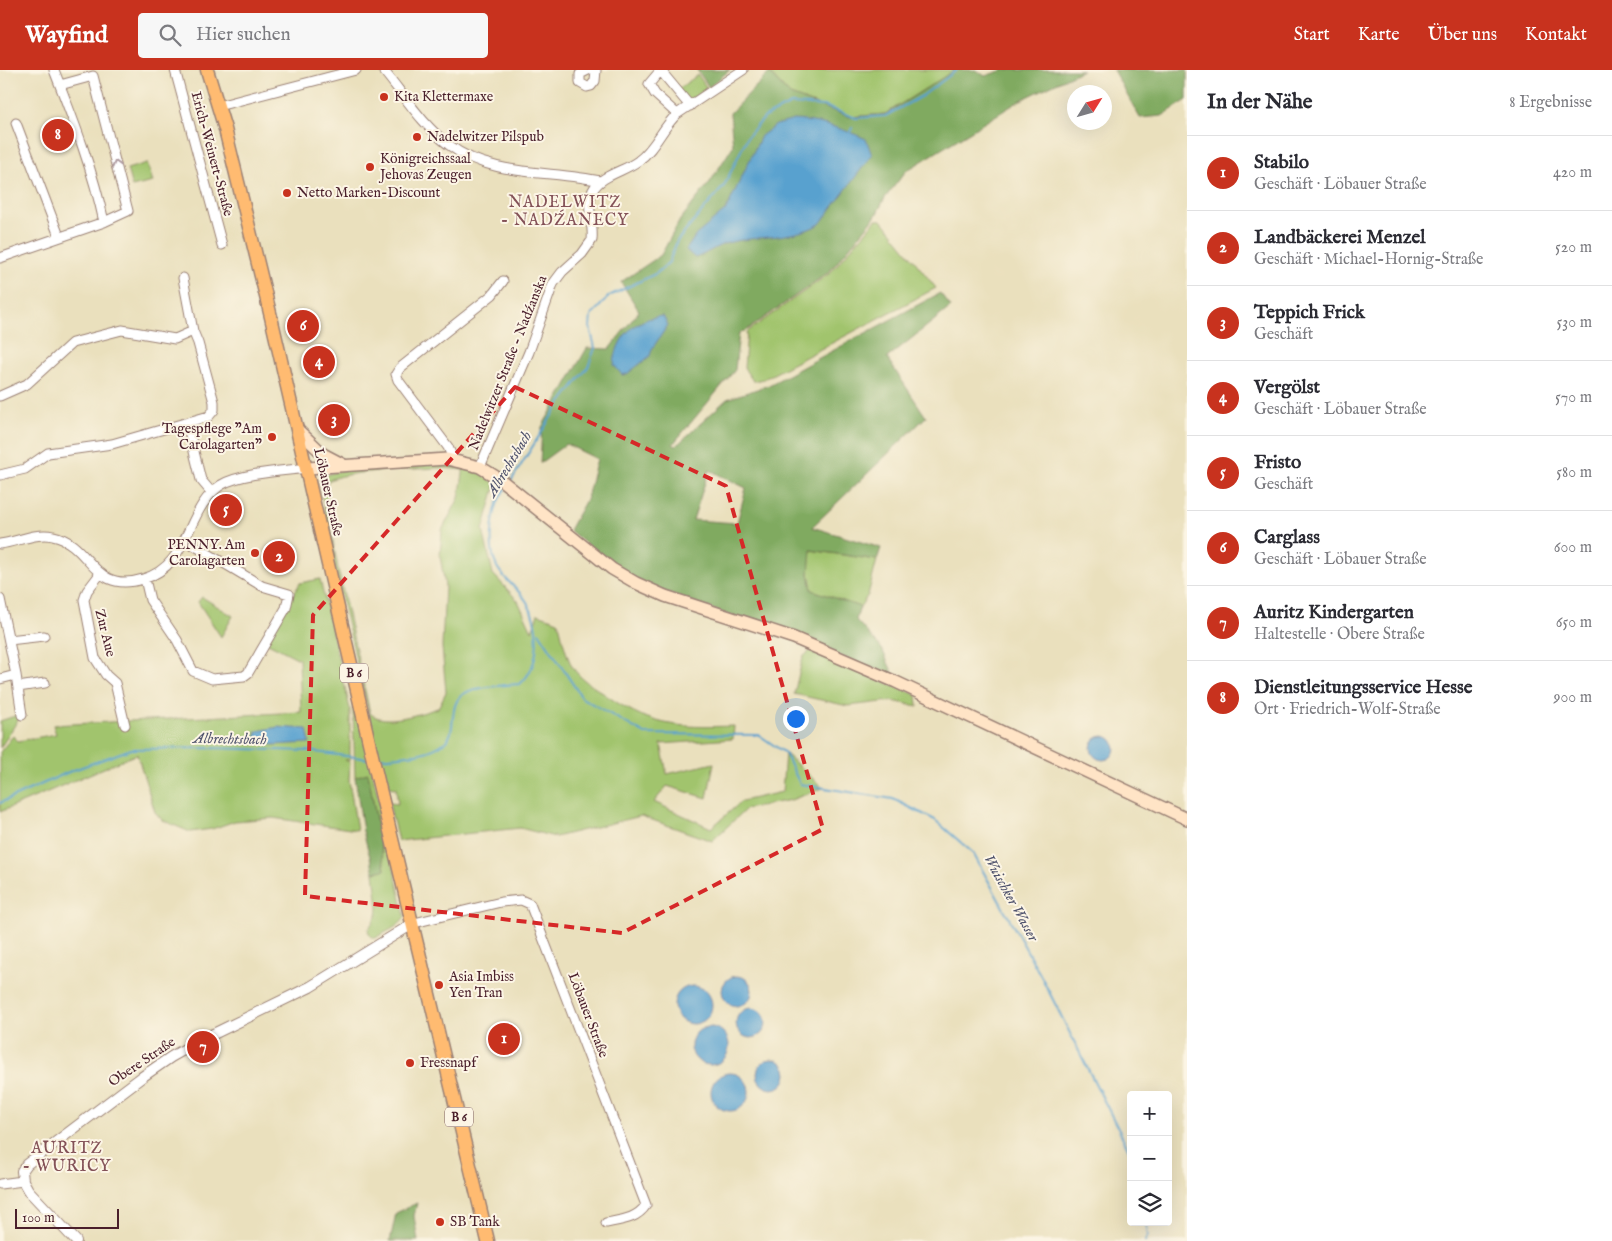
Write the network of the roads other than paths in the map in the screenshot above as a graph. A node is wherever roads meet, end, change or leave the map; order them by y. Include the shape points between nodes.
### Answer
1 (54, 70) edge
2 (175, 70) edge
3 (206, 70) edge
4 (356, 70) edge
5 (383, 70) edge
6 (588, 70) edge
7 (596, 70) edge
8 (660, 70) edge
9 (743, 70) edge
10 (60, 85) junction
11 (218, 106) junction
12 (690, 106) junction
13 (677, 114) junction
14 (16, 123) dead end
15 (600, 181) junction
16 (104, 222) junction
17 (59, 236) junction
18 (222, 245) dead end
19 (0, 258) edge
20 (183, 278) dead end
21 (503, 281) dead end
22 (193, 331) junction
23 (0, 396) edge
24 (187, 423) junction
25 (298, 430) junction
26 (453, 459) junction
27 (344, 465) junction
28 (480, 467) junction
29 (307, 468) junction
30 (0, 476) edge
31 (212, 493) junction
32 (185, 540) junction
33 (0, 544) edge
34 (100, 574) junction
35 (145, 579) junction
36 (0, 599) edge
37 (1, 610) edge
38 (44, 636) dead end
39 (9, 640) junction
40 (16, 675) junction
41 (0, 679) edge
42 (45, 683) dead end
43 (18, 687) junction
44 (22, 715) dead end
45 (125, 725) dead end
46 (1187, 819) edge
47 (414, 923) junction
48 (23, 1181) junction
49 (0, 1184) edge
50 (606, 1223) dead end
51 (74, 1239) edge
52 (488, 1241) edge

1 - 10 street
2 - 18 street, Erich-Weinert-Straße
3 - 11 main road, Löbauer Straße / B 6
4 - 11 street
5 - 15 street via 425,122 462,154 491,165
6 - 7 street via 580,74 580,83 587,87 595,81
8 - 12 street
8 - 13 street via 649,84
9 - 12 street
10 - 16 street
16 -> 10 street via 128,211 93,76
11 - 25 main road, Löbauer Straße / B 6
12 - 13 street
13 - 15 street via 640,160
14 - 17 street
15 - 28 street, Nadelwitzer Straße - Nadźanska via 590,198 592,240 553,284 522,370
16 - 17 street
17 - 19 street
20 - 22 street
21 - 26 street via 492,294 396,374
22 - 23 street via 175,339 122,330 72,343 27,384
22 - 24 street via 214,406 209,416
24 - 30 street via 112,444 48,453 25,469
24 - 31 street via 201,480
25 - 27 main road via 323,454
25 - 29 main road, Löbauer Straße / B 6
26 - 27 main road
26 - 28 main road
27 - 29 main road
28 - 46 main road via 502,480 612,568 636,583 794,638 887,678
29 - 31 street via 232,480
29 - 47 main road, Löbauer Straße / B 6
31 - 32 street
32 - 35 street via 166,568
32 - 35 street via 262,586 289,594 286,608 248,673 212,679 193,671 150,600
33 - 34 street via 52,536 73,547
34 - 35 street via 121,583
34 - 45 street, Zur Aue via 84,600 95,658 115,683
36 - 37 street
37 - 39 street
38 - 39 street
39 - 40 street
40 - 41 street
40 - 43 street
42 - 43 street
43 - 44 street
47 - 48 street, Obere Straße via 310,987 201,1040 142,1076 27,1164 22,1171
47 - 50 street, Löbauer Straße via 501,902 521,900 530,904 646,1205 634,1217
47 - 52 main road, Löbauer Straße / B 6
48 - 49 street
48 - 51 street

